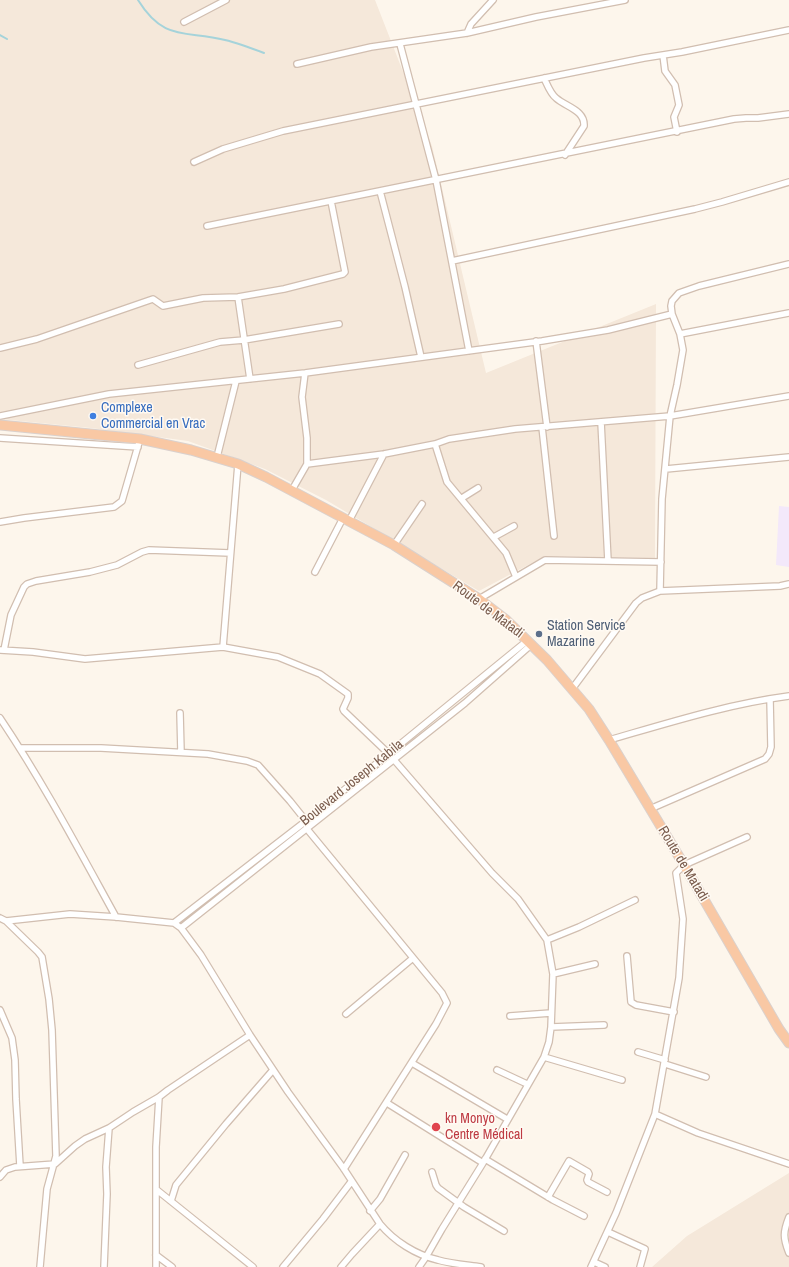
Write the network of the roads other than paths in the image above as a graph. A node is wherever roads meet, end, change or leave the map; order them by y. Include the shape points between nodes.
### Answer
1 (226, 0) edge
2 (493, 0) edge
3 (625, 0) edge
4 (603, 3) edge
5 (184, 22) dead end
6 (789, 30) edge
7 (467, 33) junction
8 (400, 44) junction
9 (663, 55) junction
10 (297, 64) dead end
11 (544, 78) junction
12 (416, 104) junction
13 (789, 114) edge
14 (677, 132) junction
15 (565, 155) junction
16 (194, 162) dead end
17 (436, 180) junction
18 (789, 182) edge
19 (380, 191) junction
20 (331, 201) junction
21 (207, 226) dead end
22 (452, 261) junction
23 (789, 264) edge
24 (238, 297) junction
25 (789, 313) edge
26 (672, 314) junction
27 (339, 324) dead end
28 (680, 334) junction
29 (244, 340) junction
30 (536, 342) junction
31 (0, 348) edge
32 (469, 351) junction
33 (421, 357) junction
34 (138, 365) dead end
35 (305, 373) junction
36 (250, 379) junction
37 (236, 381) junction
38 (789, 396) edge
39 (0, 416) edge
40 (670, 416) junction
41 (601, 422) junction
42 (0, 425) edge
43 (544, 427) junction
44 (0, 438) edge
45 (139, 443) junction
46 (435, 444) junction
47 (384, 454) junction
48 (217, 457) junction
49 (789, 457) edge
50 (238, 464) junction
51 (307, 464) junction
52 (666, 469) junction
53 (478, 488) dead end
54 (292, 490) junction
55 (462, 498) junction
56 (422, 504) dead end
57 (346, 520) junction
58 (0, 522) edge
59 (514, 526) dead end
60 (554, 536) dead end
61 (494, 537) junction
62 (394, 545) junction
63 (230, 553) junction
64 (608, 560) junction
65 (661, 562) junction
66 (315, 572) dead end
67 (516, 577) junction
68 (789, 584) edge
69 (660, 591) junction
70 (479, 599) junction
71 (530, 642) junction
72 (223, 647) junction
73 (2, 650) edge
74 (572, 689) junction
75 (789, 696) edge
76 (770, 699) junction
77 (180, 713) dead end
78 (0, 718) edge
79 (609, 740) junction
80 (20, 748) junction
81 (181, 752) junction
82 (389, 754) junction
83 (394, 759) junction
84 (650, 809) junction
85 (306, 821) junction
86 (307, 829) junction
87 (747, 837) dead end
88 (684, 865) junction
89 (635, 900) dead end
90 (116, 917) junction
91 (0, 918) edge
92 (6, 921) junction
93 (174, 923) junction
94 (181, 928) junction
95 (547, 940) junction
96 (627, 956) dead end
97 (412, 958) junction
98 (595, 964) dead end
99 (553, 974) junction
100 (0, 1010) edge
101 (551, 1012) junction
102 (674, 1012) junction
103 (346, 1014) dead end
104 (510, 1016) dead end
105 (604, 1024) dead end
106 (551, 1027) junction
107 (250, 1035) junction
108 (789, 1043) edge
109 (638, 1052) dead end
110 (544, 1057) junction
111 (665, 1062) junction
112 (412, 1063) junction
113 (273, 1070) junction
114 (497, 1070) dead end
115 (706, 1077) dead end
116 (622, 1080) dead end
117 (527, 1084) junction
118 (159, 1097) junction
119 (387, 1103) junction
120 (655, 1114) junction
121 (508, 1119) junction
122 (109, 1128) junction
123 (405, 1155) dead end
124 (484, 1161) junction
125 (55, 1164) junction
126 (789, 1164) edge
127 (20, 1166) junction
128 (344, 1170) junction
129 (432, 1172) dead end
130 (0, 1177) edge
131 (351, 1182) junction
132 (157, 1190) junction
133 (607, 1192) dead end
134 (548, 1197) junction
135 (171, 1202) junction
136 (458, 1202) junction
137 (370, 1211) junction
138 (584, 1216) dead end
139 (789, 1217) edge
140 (380, 1224) junction
141 (504, 1231) dead end
142 (608, 1232) junction
143 (789, 1253) edge
144 (156, 1255) junction
145 (426, 1257) junction
146 (592, 1265) edge
147 (40, 1267) edge
148 (104, 1267) edge
149 (156, 1267) edge
150 (172, 1267) edge
151 (253, 1267) edge
152 (283, 1267) edge
153 (341, 1267) edge
154 (419, 1267) edge
155 (481, 1267) edge
156 (605, 1267) edge
157 (640, 1267) edge

1 - 5 street
2 - 7 street via 471,24
3 - 4 street
4 - 7 street
6 - 9 street
7 - 8 street
8 - 10 street via 371,47
8 - 12 street
9 - 11 street
9 - 14 street via 665,71 675,85 679,105 674,117
11 - 12 street
11 - 15 street via 556,98 578,111 584,121 584,126
12 - 16 street via 283,131 222,149
12 - 17 street
13 - 14 street via 746,118
14 - 15 street
15 - 17 street
17 - 19 street
17 - 22 street
18 - 22 street via 722,202
19 - 20 street
19 - 33 street
20 - 21 street
20 - 24 street via 344,273 284,290
22 - 32 street
23 - 26 street via 679,293 672,301
24 - 29 street
24 - 31 street via 203,298 163,306 153,299 37,339
25 - 28 street
26 - 28 street
26 - 30 street via 608,330
27 - 29 street
28 - 40 street via 683,350
29 - 34 street via 220,342
29 - 36 street
30 - 32 street
30 - 43 street
32 - 33 street
33 - 35 street
35 - 36 street
35 - 51 street via 302,397
36 - 37 street
37 - 39 street via 108,394
37 - 48 street
38 - 40 street
40 - 41 street
40 - 52 street
41 - 43 street
41 - 64 street
42 - 45 highway, Route de Matadi
43 - 46 street via 449,439
43 - 60 street
44 - 45 street
45 - 48 highway, Route de Matadi
45 - 58 street via 122,501 114,508
46 - 47 street
46 - 55 street via 447,482
47 - 51 street
47 - 57 street
48 - 50 highway, Route de Matadi
49 - 52 street
50 - 54 highway, Route de Matadi
50 - 63 street
51 - 54 street
52 - 65 street via 662,499
53 - 55 street
54 - 57 highway, Route de Matadi
55 - 61 street
56 - 62 street
57 - 62 highway, Route de Matadi
57 - 66 street
59 - 61 street
61 - 67 street via 506,553
62 - 70 highway, Route de Matadi
63 - 72 street
63 - 73 street via 149,550 117,565 36,581 24,587 15,605
64 - 65 street
64 - 67 street via 545,560
65 - 69 street
67 - 70 street
68 - 69 street
69 - 74 street via 636,603
70 - 71 highway, Route de Matadi
71 - 74 highway, Route de Matadi
71 - 82 street, Boulevard Joseph Kabila
71 - 83 street, Boulevard Joseph Kabila via 465,703
72 - 73 street via 85,659
72 - 82 street via 278,658 320,674 348,694 344,711
74 - 79 highway, Route de Matadi via 589,709
75 - 76 street
76 - 79 street via 659,725
76 - 84 street via 770,747 765,759
77 - 81 street
78 - 80 street
79 - 84 highway, Route de Matadi
80 - 81 street via 101,748
80 - 90 street via 57,809
81 - 85 street via 208,754 246,761 258,766
82 - 83 street
82 - 85 street, Boulevard Joseph Kabila
83 - 86 street, Boulevard Joseph Kabila
83 - 95 street via 492,873 518,899
84 - 88 highway, Route de Matadi
85 - 86 street
85 - 93 street, Boulevard Joseph Kabila
86 - 94 street, Boulevard Joseph Kabila
86 - 97 street
87 - 88 street
88 - 102 street via 676,873 682,932
88 - 108 highway, Route de Matadi
89 - 95 street
90 - 92 street via 70,914
90 - 93 street
91 - 92 street
92 - 125 street via 42,957 52,1030
93 - 94 street
94 - 107 street via 202,955
95 - 99 street
96 - 102 street via 631,1002
97 - 103 street
97 - 112 street via 442,993 447,1003
98 - 99 street
99 - 101 street
100 - 127 street via 12,1038 15,1060
101 - 104 street
101 - 106 street
102 - 111 street
105 - 106 street
106 - 110 street
107 - 113 street
107 - 118 street
109 - 111 street
110 - 116 street
110 - 117 street
111 - 115 street
111 - 120 street
112 - 119 street
112 - 121 street
113 - 128 street
113 - 135 street via 176,1185
114 - 117 street
117 - 121 street
118 - 122 street
118 - 132 street
119 - 124 street
119 - 128 street
120 - 126 street via 698,1133
120 - 142 street
121 - 124 street
122 - 125 street via 85,1139
122 - 148 street
123 - 137 street via 380,1199
124 - 134 street
124 - 136 street
125 - 127 street
125 - 147 street via 47,1189
127 - 130 street via 6,1170
128 - 131 street
129 - 136 street via 438,1188
131 - 137 street
131 - 152 street
132 - 135 street
132 - 144 street
133 - 134 street via 588,1182 588,1172 569,1161
134 - 138 street
135 - 151 street
136 - 141 street
136 - 145 street
137 - 140 street
139 - 143 street via 784,1231
140 - 145 street via 393,1239
140 - 153 street
142 - 146 street
142 - 157 street via 645,1250
144 - 149 street
144 - 150 street
145 - 154 street
145 - 155 street
146 - 156 street

